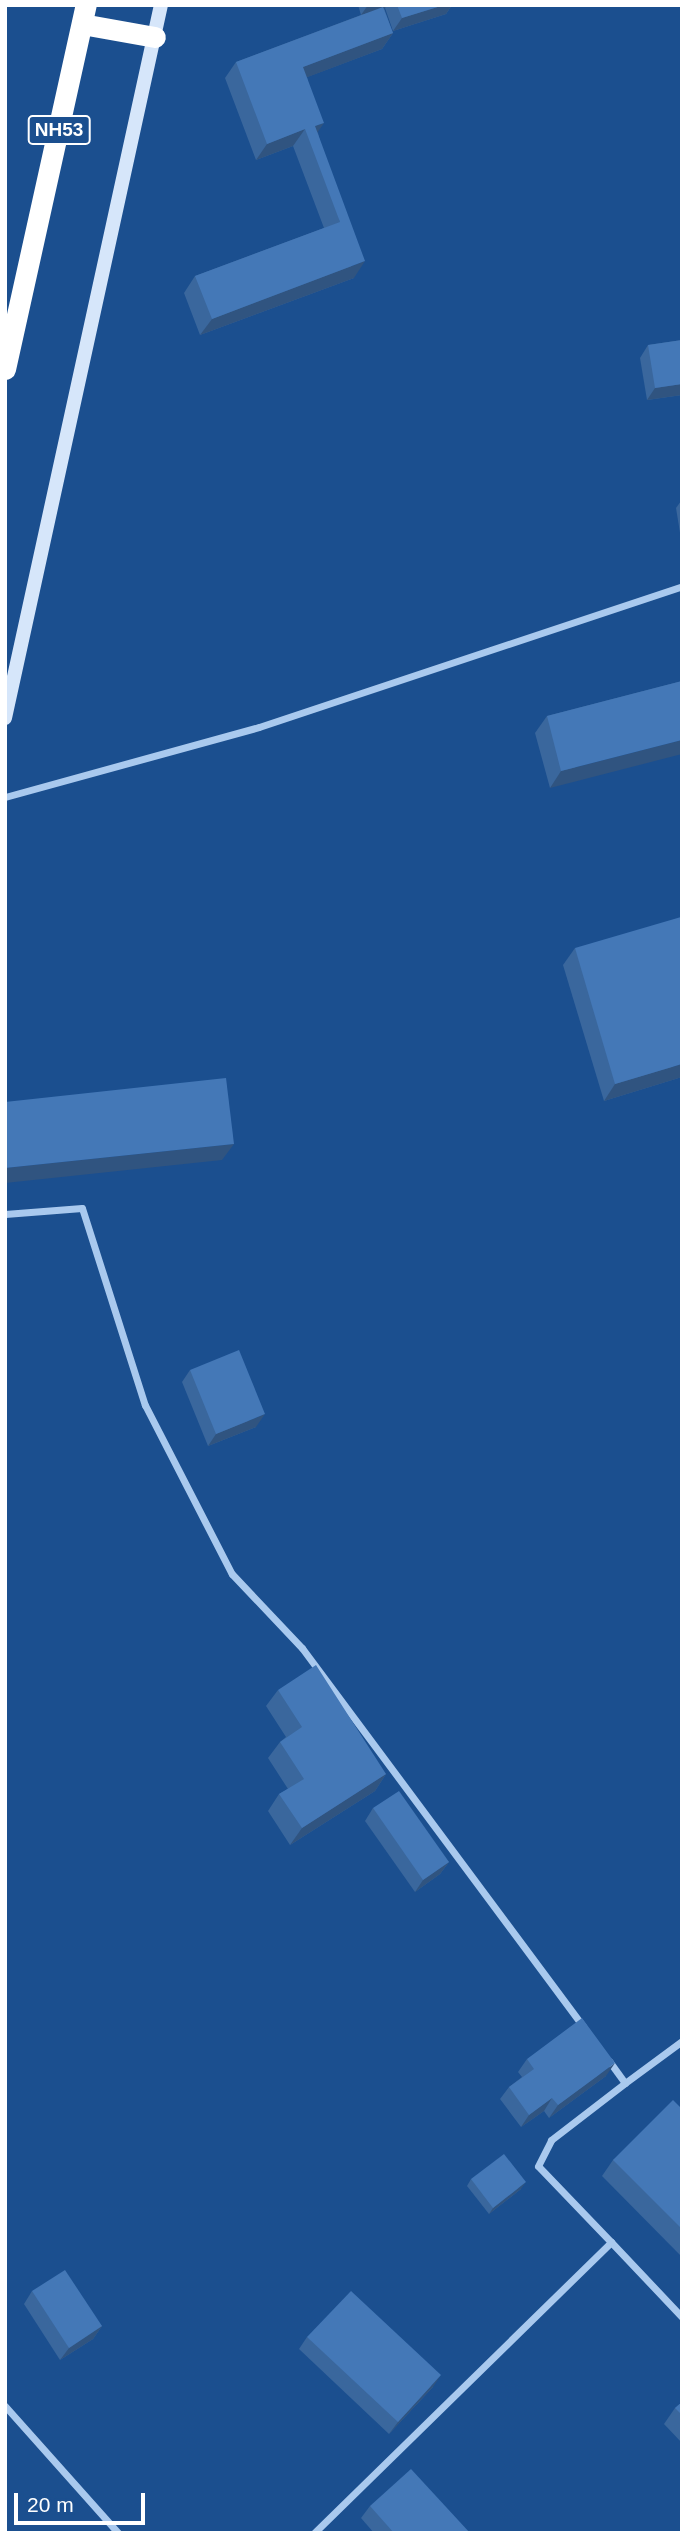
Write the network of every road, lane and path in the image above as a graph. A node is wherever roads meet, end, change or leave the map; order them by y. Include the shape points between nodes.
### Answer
1 (162, 5) edge
2 (84, 15) edge
3 (155, 37) junction
4 (5, 369) edge
5 (682, 586) edge
6 (5, 718) edge
7 (5, 797) edge
8 (5, 1214) edge
9 (592, 2039) edge
10 (682, 2041) edge
11 (600, 2050) edge
12 (625, 2083) junction
13 (611, 2242) junction
14 (682, 2317) edge
15 (5, 2406) edge
16 (118, 2533) edge
17 (314, 2533) edge

1 - 3 street
2 - 3 highway
2 - 4 highway, NH53
3 - 6 street
5 - 7 street via 259,727
8 - 9 street via 82,1208 145,1405 232,1574 302,1648
10 - 12 street
11 - 12 street
12 - 13 street via 551,2140 538,2166
13 - 14 street
13 - 17 street
15 - 16 street

